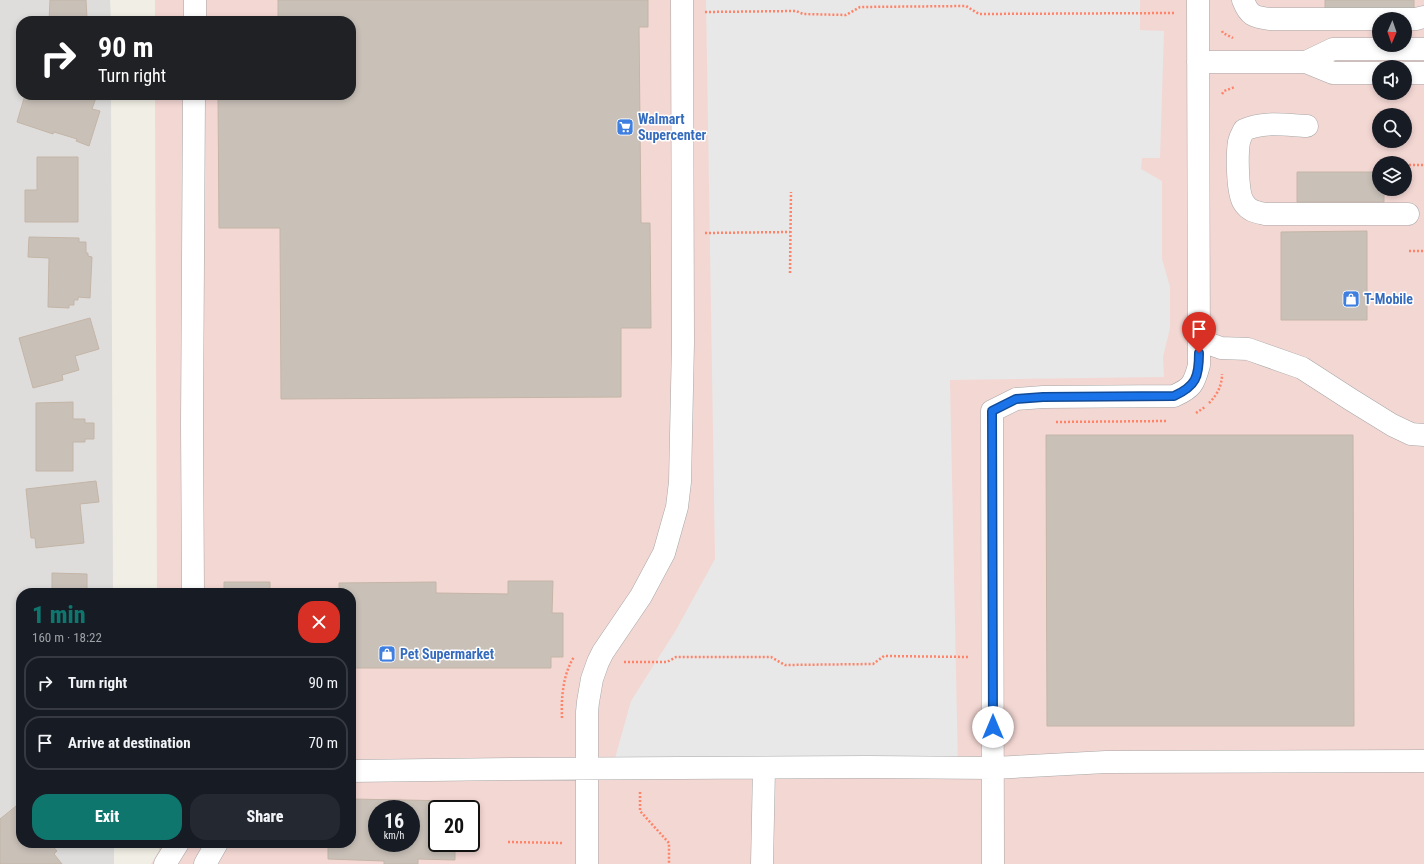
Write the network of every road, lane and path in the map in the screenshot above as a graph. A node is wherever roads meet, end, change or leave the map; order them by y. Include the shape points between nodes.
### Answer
1 (195, 0) edge
2 (1243, 0) edge
3 (682, 6) edge
4 (1198, 7) edge
5 (195, 16) edge
6 (1424, 17) edge
7 (1424, 50) edge
8 (1198, 62) junction
9 (1306, 62) junction
10 (1372, 73) edge
11 (1412, 73) edge
12 (1424, 73) edge
13 (1238, 87) dead end
14 (1220, 98) dead end
15 (194, 100) edge
16 (1307, 126) dead end
17 (1424, 165) edge
18 (1412, 166) edge
19 (791, 192) dead end
20 (1408, 214) dead end
21 (790, 232) junction
22 (682, 233) junction
23 (1409, 251) dead end
24 (1424, 251) edge
25 (790, 273) dead end
26 (1199, 340) junction
27 (1221, 348) junction
28 (1190, 416) dead end
29 (1172, 420) dead end
30 (1048, 422) dead end
31 (1424, 436) edge
32 (192, 588) edge
33 (603, 652) junction
34 (974, 657) dead end
35 (1424, 761) edge
36 (764, 768) junction
37 (993, 768) junction
38 (588, 769) junction
39 (356, 772) edge
40 (640, 787) dead end
41 (508, 842) dead end
42 (563, 843) dead end
43 (175, 848) edge
44 (214, 848) edge
45 (165, 864) edge
46 (205, 864) edge
47 (587, 864) edge
48 (669, 864) edge
49 (762, 864) edge
50 (993, 864) edge

1 - 5 lane
2 - 6 lane via 1247,10 1257,17 1270,19
3 - 4 path via 846,15 860,7 966,6 979,14
3 - 22 lane
4 - 8 lane
7 - 9 lane via 1333,49
8 - 9 lane
8 - 26 lane
9 - 10 lane via 1333,73
11 - 12 lane
13 - 14 path via 1224,91
15 - 32 lane
16 - 20 lane via 1274,124 1253,126 1244,130 1239,139 1238,151 1240,193 1243,203 1252,211 1265,214
17 - 18 path
19 - 21 path
21 - 22 path
21 - 25 path
22 - 33 lane via 682,423 677,506 664,552 641,596
23 - 24 path
26 - 27 lane
26 - 37 lane via 1199,365 1195,380 1187,390 1174,396 1016,399 992,411
27 - 28 path via 1222,383 1215,397
27 - 31 lane via 1248,349 1302,368 1392,425 1412,434
29 - 30 path
33 - 34 path via 620,662 667,662 676,657 771,657 785,665 873,664 884,656
33 - 38 lane via 592,679 588,702
35 - 37 lane via 1106,762
36 - 37 lane
36 - 38 lane
36 - 49 lane
37 - 50 lane
38 - 39 lane
38 - 47 lane
40 - 48 path via 640,811 669,843
41 - 42 path
43 - 45 lane
44 - 46 lane

